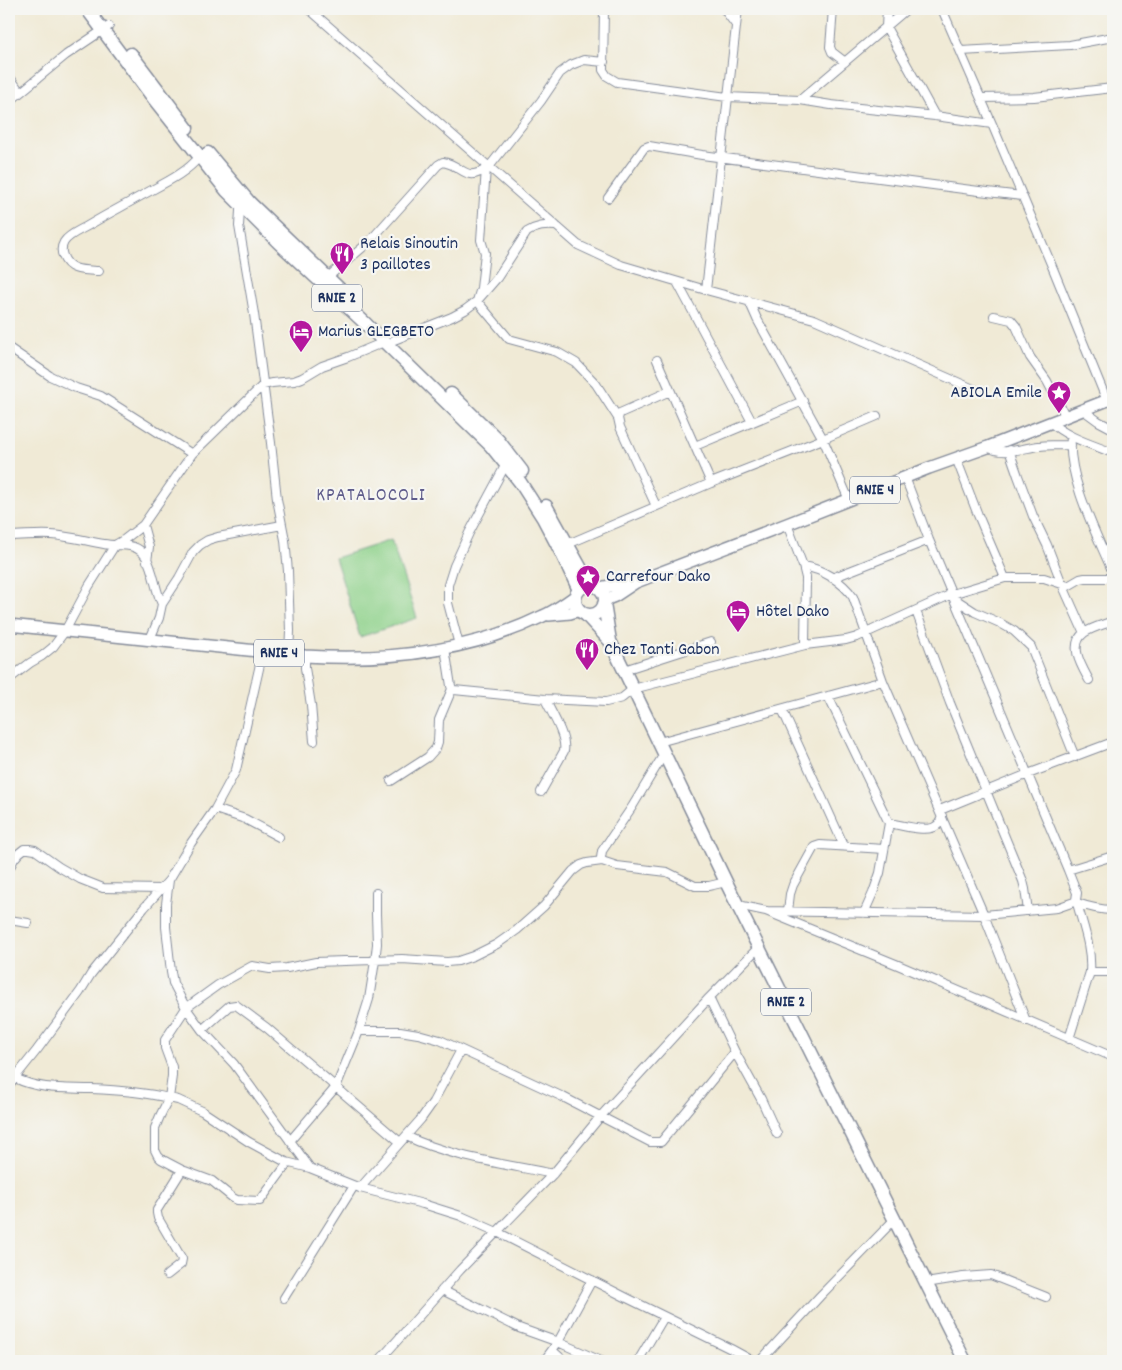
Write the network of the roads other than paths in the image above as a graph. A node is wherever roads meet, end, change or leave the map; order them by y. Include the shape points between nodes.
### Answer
1 (88, 9) edge
2 (97, 9) edge
3 (309, 9) edge
4 (604, 9) edge
5 (724, 9) edge
6 (738, 9) edge
7 (833, 9) edge
8 (887, 9) edge
9 (907, 9) edge
10 (942, 9) edge
11 (736, 25) junction
12 (886, 27) junction
13 (106, 28) junction
14 (1113, 36) edge
15 (961, 51) junction
16 (604, 62) junction
17 (845, 62) junction
18 (9, 76) edge
19 (1113, 88) edge
20 (20, 92) junction
21 (728, 97) junction
22 (981, 98) junction
23 (800, 100) junction
24 (9, 102) edge
25 (935, 116) junction
26 (992, 124) junction
27 (200, 156) junction
28 (721, 156) junction
29 (487, 167) junction
30 (1022, 196) junction
31 (608, 198) dead end
32 (244, 202) junction
33 (556, 226) junction
34 (99, 271) dead end
35 (328, 277) junction
36 (677, 282) junction
37 (706, 290) junction
38 (749, 301) junction
39 (477, 302) junction
40 (994, 316) dead end
41 (389, 341) junction
42 (9, 348) edge
43 (657, 360) dead end
44 (263, 385) junction
45 (670, 391) junction
46 (978, 391) dead end
47 (1110, 400) edge
48 (803, 401) junction
49 (1083, 410) junction
50 (877, 416) dead end
51 (1066, 416) junction
52 (618, 418) junction
53 (752, 422) junction
54 (1050, 422) junction
55 (1113, 429) edge
56 (822, 439) junction
57 (1071, 441) junction
58 (695, 446) junction
59 (988, 447) junction
60 (1009, 450) junction
61 (1113, 453) edge
62 (192, 454) junction
63 (956, 458) junction
64 (506, 464) junction
65 (905, 478) junction
66 (711, 483) junction
67 (849, 500) junction
68 (656, 506) junction
69 (787, 524) junction
70 (143, 525) junction
71 (282, 525) junction
72 (9, 536) edge
73 (929, 540) junction
74 (568, 544) junction
75 (115, 545) junction
76 (147, 561) junction
77 (803, 566) junction
78 (1113, 573) edge
79 (832, 578) junction
80 (1005, 578) junction
81 (1113, 578) edge
82 (636, 582) junction
83 (1062, 584) junction
84 (586, 589) junction
85 (954, 596) junction
86 (605, 602) junction
87 (162, 604) junction
88 (916, 611) junction
89 (582, 612) junction
90 (545, 616) junction
91 (1113, 621) edge
92 (9, 625) edge
93 (65, 631) junction
94 (866, 632) junction
95 (1084, 633) junction
96 (150, 639) junction
97 (610, 641) junction
98 (711, 642) dead end
99 (805, 644) junction
100 (459, 645) junction
101 (445, 648) junction
102 (263, 651) junction
103 (289, 654) junction
104 (305, 656) junction
105 (624, 670) junction
106 (9, 679) edge
107 (1089, 680) dead end
108 (883, 681) junction
109 (452, 689) junction
110 (633, 689) junction
111 (828, 696) junction
112 (545, 699) junction
113 (782, 709) junction
114 (314, 741) dead end
115 (1113, 742) edge
116 (662, 748) junction
117 (1075, 756) junction
118 (1028, 774) junction
119 (391, 781) dead end
120 (985, 790) junction
121 (541, 792) dead end
122 (215, 809) junction
123 (941, 813) junction
124 (889, 823) junction
125 (278, 837) dead end
126 (844, 846) junction
127 (884, 849) junction
128 (1113, 856) edge
129 (602, 861) junction
130 (9, 869) edge
131 (1068, 870) junction
132 (169, 880) junction
133 (726, 882) junction
134 (161, 888) junction
135 (376, 893) dead end
136 (1076, 903) junction
137 (738, 905) junction
138 (1113, 910) edge
139 (766, 911) junction
140 (788, 911) junction
141 (1028, 911) junction
142 (864, 913) junction
143 (984, 914) junction
144 (9, 920) edge
145 (28, 923) dead end
146 (759, 948) junction
147 (375, 961) junction
148 (1090, 972) junction
149 (1113, 972) edge
150 (709, 998) junction
151 (186, 1008) junction
152 (1026, 1021) junction
153 (202, 1030) junction
154 (359, 1031) junction
155 (1069, 1039) junction
156 (461, 1050) junction
157 (735, 1052) junction
158 (1113, 1057) edge
159 (14, 1078) junction
160 (9, 1085) edge
161 (336, 1087) junction
162 (169, 1098) junction
163 (600, 1116) junction
164 (778, 1134) dead end
165 (403, 1139) junction
166 (290, 1141) junction
167 (288, 1163) junction
168 (310, 1168) junction
169 (182, 1170) junction
170 (553, 1174) junction
171 (357, 1187) junction
172 (894, 1220) junction
173 (497, 1232) junction
174 (167, 1275) dead end
175 (592, 1280) junction
176 (926, 1283) junction
177 (442, 1290) junction
178 (284, 1298) dead end
179 (1046, 1298) dead end
180 (664, 1317) junction
181 (558, 1342) junction
182 (553, 1350) junction
183 (379, 1361) edge
184 (544, 1361) edge
185 (564, 1361) edge
186 (601, 1361) edge
187 (638, 1361) edge
188 (753, 1361) edge
189 (760, 1361) edge
190 (966, 1361) edge

1 - 13 highway, RNIE 2
2 - 13 highway, RNIE 2
3 - 29 street
4 - 16 street
5 - 11 street
6 - 11 street
7 - 17 street via 830,47
8 - 12 street
9 - 12 street
10 - 15 street
11 - 21 street
12 - 17 street
12 - 25 street
13 - 20 street
13 - 27 highway, RNIE 2 via 154,99
13 - 32 highway, RNIE 2
14 - 15 street via 1070,44
15 - 22 street
16 - 21 street via 603,70 617,82
16 - 29 street via 584,60 560,73
17 - 23 street
18 - 20 street
19 - 22 street via 1034,97
20 - 24 street
21 - 23 street
21 - 28 street
22 - 26 street
23 - 25 street
25 - 26 street
26 - 30 street
27 - 32 highway, RNIE 2 via 227,191
27 - 34 street via 174,178 64,242 61,252 70,267
28 - 30 street
28 - 31 street via 649,146 644,148
28 - 37 street
29 - 33 street
29 - 35 street via 474,174 464,173 448,163 438,165 369,242
29 - 39 street via 481,240 485,253
30 - 47 street
32 - 35 highway, RNIE 2
32 - 41 highway, RNIE 2 via 307,270
32 - 44 street via 239,226
33 - 36 street via 578,246 621,266
33 - 39 street via 544,225 527,232 503,271
35 - 41 highway, RNIE 2
36 - 37 street
36 - 53 street
37 - 38 street
38 - 46 street via 814,319
38 - 48 street
39 - 41 street via 452,317
39 - 52 street via 509,339 557,352 576,363 596,384
40 - 51 street via 1011,320 1016,326 1030,357
41 - 44 street via 322,366 294,381
41 - 64 highway, RNIE 2
41 - 74 highway, RNIE 2 via 485,427 510,454
42 - 62 street via 50,376 101,396
43 - 45 street
44 - 62 street
44 - 71 street
45 - 52 street via 620,413
45 - 58 street
47 - 49 main road, RNIE 4
48 - 53 street
48 - 56 street
49 - 51 main road, RNIE 4
49 - 55 street
50 - 56 street
51 - 54 main road, RNIE 4
52 - 68 street
53 - 58 street
54 - 57 street
54 - 59 main road, RNIE 4
56 - 66 street
56 - 67 street
57 - 60 street
57 - 61 street
57 - 78 street via 1084,504
58 - 66 street
59 - 60 street via 997,451
59 - 63 main road, RNIE 4
60 - 83 street
62 - 70 street
63 - 65 main road, RNIE 4
63 - 80 street
64 - 84 highway, RNIE 2
64 - 100 street via 469,532 448,585 448,603
65 - 67 main road, RNIE 4
65 - 73 street
66 - 68 street
67 - 69 main road, RNIE 4
68 - 74 street
69 - 77 street
69 - 82 main road, RNIE 4
70 - 75 street
70 - 76 street via 149,547
71 - 87 street via 218,537 200,545
71 - 103 street via 288,571
72 - 75 street via 50,535
73 - 79 street
73 - 85 street
74 - 84 highway, RNIE 2
75 - 76 street via 134,547
75 - 93 street
76 - 87 street
77 - 79 street
77 - 99 street
79 - 94 street via 848,589
80 - 83 street via 1044,578
80 - 85 street
81 - 83 street via 1085,578 1068,586
82 - 84 main road, RNIE 4
82 - 86 main road, RNIE 4
83 - 95 street
84 - 86 highway via 604,594
84 - 89 highway via 575,603
84 - 90 main road, RNIE 4
85 - 88 street
85 - 117 street via 975,612 1014,631 1030,647
85 - 118 street
86 - 89 highway via 597,613
86 - 97 highway
87 - 96 street
88 - 94 street
88 - 120 street
89 - 90 main road, RNIE 4
89 - 97 highway
90 - 100 main road, RNIE 4 via 507,632
91 - 95 street
92 - 93 main road, RNIE 4
93 - 96 main road, RNIE 4
93 - 106 street via 53,647
94 - 99 street via 846,640
94 - 108 street
95 - 107 street via 1076,646
96 - 102 main road, RNIE 4
97 - 105 highway, RNIE 2
98 - 105 street
99 - 110 street
100 - 101 main road, RNIE 4
101 - 104 main road, RNIE 4 via 380,657
101 - 109 street
102 - 103 main road, RNIE 4
102 - 122 street via 236,770
103 - 104 main road, RNIE 4
104 - 114 street
105 - 110 highway, RNIE 2
108 - 111 street
108 - 123 street
109 - 112 street
109 - 119 street via 439,720 436,748
110 - 112 street via 622,698 606,702
110 - 116 highway, RNIE 2
111 - 113 street
111 - 124 street
112 - 121 street via 565,746
113 - 116 street
113 - 126 street
115 - 117 street
116 - 129 street via 632,807 602,851
116 - 133 highway, RNIE 2
117 - 118 street
118 - 120 street
118 - 131 street
120 - 123 street
120 - 141 street via 1023,881
122 - 125 street via 245,819
122 - 132 street
123 - 124 street via 939,823 933,828
123 - 143 street
124 - 127 street
126 - 127 street
126 - 140 street via 814,847 793,884
127 - 142 street via 880,873
128 - 131 street
129 - 133 street via 667,872 695,886
129 - 147 street via 588,863 573,871 544,906 517,930 473,956 447,962
130 - 134 street via 19,853 30,848 98,887
131 - 136 street via 1077,893
132 - 134 street
132 - 151 street via 166,927 171,972
133 - 137 highway, RNIE 2
134 - 159 street via 91,974
135 - 147 street
136 - 138 street
136 - 141 street
136 - 148 street via 1090,952
137 - 139 street
137 - 146 highway, RNIE 2
139 - 140 street
139 - 152 street
140 - 142 street
141 - 143 street
142 - 143 street
143 - 152 street
144 - 145 street
146 - 150 street
146 - 172 highway, RNIE 2
147 - 151 street via 316,962 270,969 252,966
147 - 154 street via 369,999
148 - 149 street
148 - 155 street
150 - 157 street
150 - 163 street
151 - 153 street
151 - 162 street via 164,1045 172,1067
152 - 155 street
153 - 161 street via 229,1006 236,1005
153 - 166 street via 234,1064
154 - 156 street via 418,1034
154 - 161 street
155 - 158 street
156 - 163 street
156 - 165 street via 432,1102
157 - 163 street via 660,1142 650,1142
157 - 164 street
159 - 160 street
159 - 162 street via 44,1087 128,1091
161 - 165 street
161 - 166 street
162 - 167 street via 202,1111
162 - 169 street via 155,1128 155,1150 161,1159
163 - 170 street
165 - 170 street
165 - 171 street
166 - 168 street
167 - 168 street
167 - 169 street via 260,1201 237,1200 212,1181
168 - 171 street
169 - 174 street via 157,1210 158,1218 182,1259 182,1264
170 - 173 street
171 - 173 street via 461,1216
171 - 178 street
172 - 176 highway, RNIE 2
172 - 189 street
173 - 175 street
173 - 177 street
175 - 180 street
175 - 181 street
176 - 179 street via 991,1275
176 - 190 highway, RNIE 2
177 - 181 street via 519,1328
177 - 183 street
180 - 187 street
180 - 188 street
181 - 182 street
181 - 186 street
182 - 184 street
182 - 185 street

